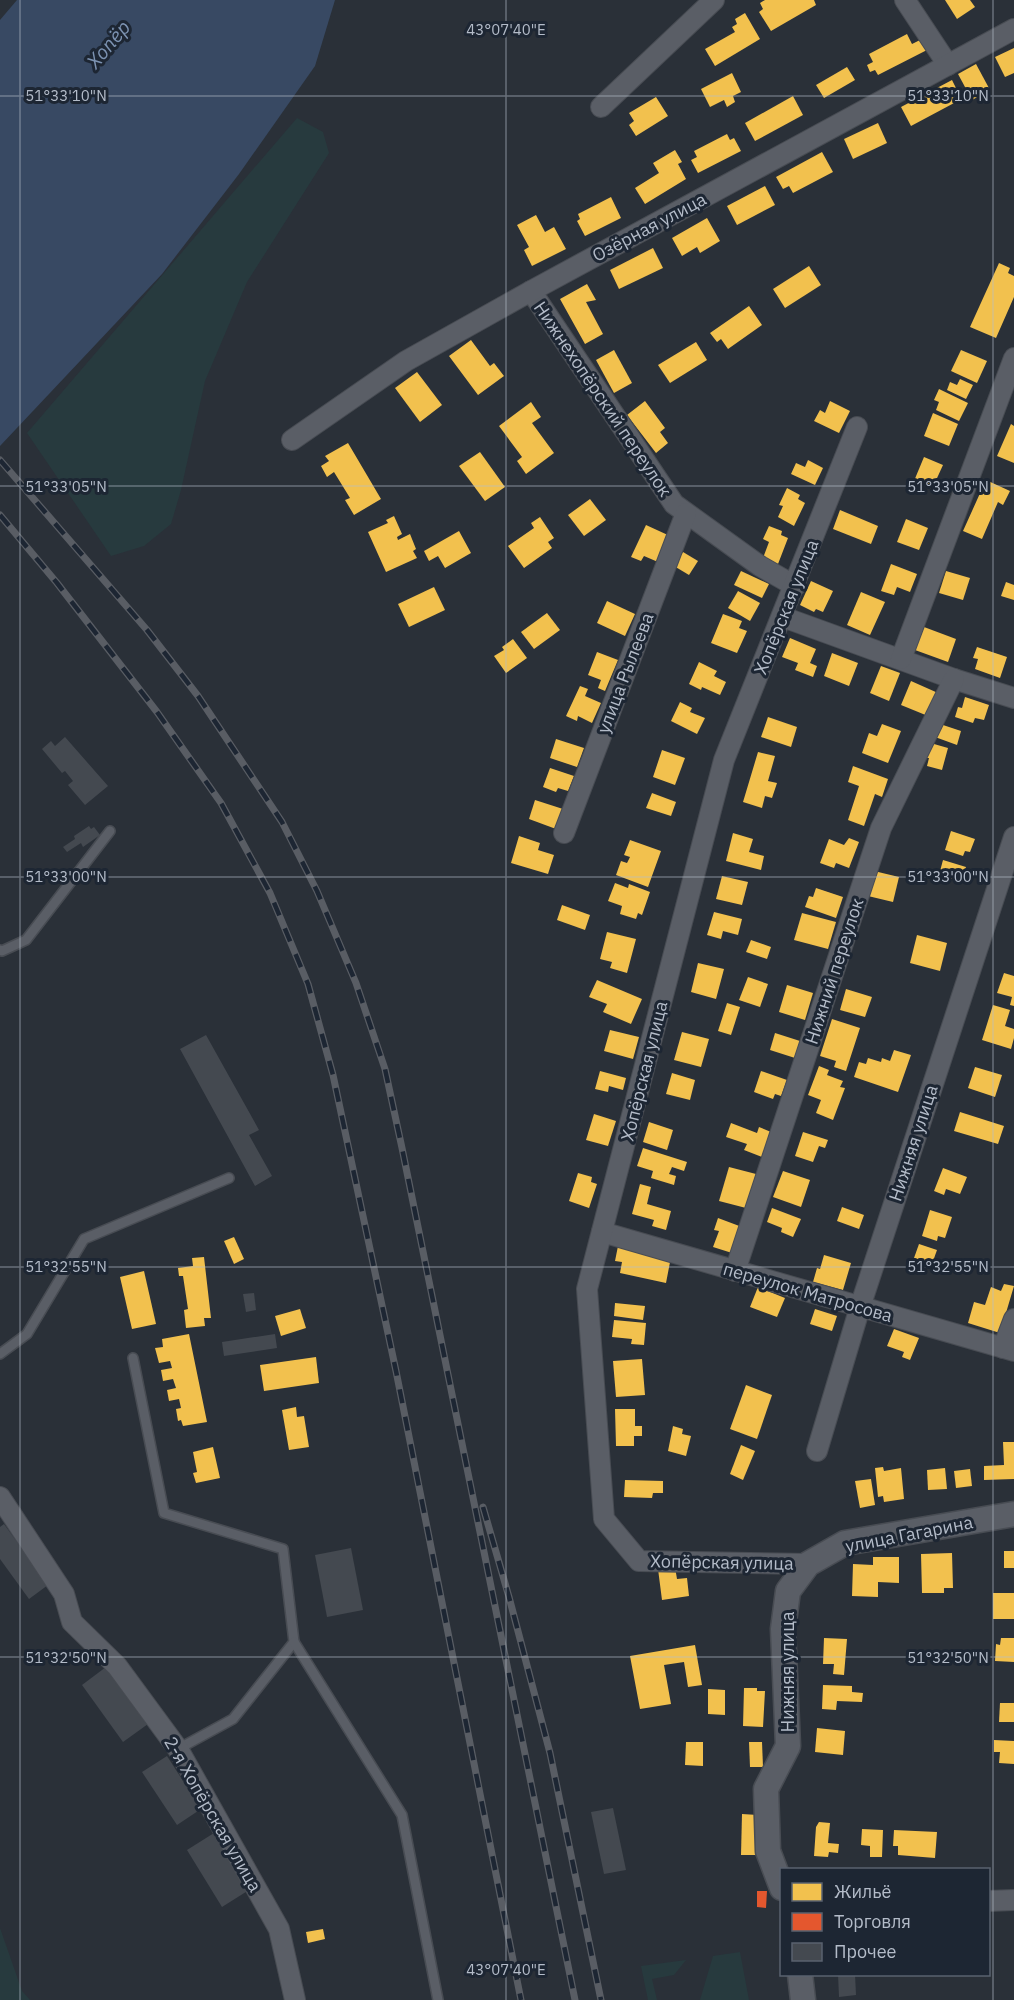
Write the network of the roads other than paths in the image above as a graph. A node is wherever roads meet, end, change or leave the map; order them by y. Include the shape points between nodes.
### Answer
1 (714, 0) edge
2 (905, 0) edge
3 (1014, 29) edge
4 (948, 65) junction
5 (601, 107) dead end
6 (531, 291) junction
7 (1014, 358) edge
8 (857, 427) dead end
9 (292, 440) dead end
10 (686, 513) junction
11 (795, 586) junction
12 (783, 617) junction
13 (901, 658) junction
14 (954, 679) junction
15 (1014, 698) edge
16 (110, 831) dead end
17 (564, 833) dead end
18 (1014, 837) edge
19 (0, 950) edge
20 (229, 1178) dead end
21 (602, 1232) junction
22 (735, 1271) junction
23 (860, 1307) junction
24 (1014, 1319) edge
25 (1008, 1350) edge
26 (0, 1354) edge
27 (133, 1358) dead end
28 (817, 1451) dead end
29 (0, 1497) edge
30 (1014, 1514) edge
31 (808, 1564) junction
32 (294, 1642) junction
33 (178, 1749) junction
34 (780, 1883) edge
35 (1014, 1900) edge
36 (990, 1902) edge
37 (800, 1976) edge
38 (295, 2000) edge
39 (438, 2000) edge
40 (803, 2000) edge

1 - 5 street
2 - 4 street
3 - 4 street, Озёрная улица
4 - 6 street, Озёрная улица
6 - 9 street, Озёрная улица via 406,361
6 - 10 street, Нижнехопёрский переулок via 674,504
7 - 13 street
8 - 11 street, Хопёрская улица
10 - 11 street, Нижнехопёрский переулок
10 - 17 street, улица Рылеева
11 - 12 street, Хопёрская улица
12 - 13 street
12 - 21 street, Хопёрская улица via 724,760
13 - 14 street
14 - 15 street
14 - 22 street, Нижний переулок via 881,828
16 - 19 lane via 26,940
18 - 23 street, Нижняя улица
20 - 26 lane via 84,1239 27,1334
21 - 22 street, переулок Матросова
21 - 31 street, Хопёрская улица via 587,1289 604,1519 639,1561
22 - 23 street, переулок Матросова
23 - 25 street, переулок Матросова
23 - 28 street, Нижняя улица
24 - 25 street
27 - 32 lane via 164,1514 283,1549
29 - 33 street, 2-я Хопёрская улица via 64,1594 72,1622 117,1666
30 - 31 street, улица Гагарина via 845,1543
31 - 34 street, Нижняя улица via 788,1591 783,1629 788,1746 766,1789 768,1851
32 - 33 lane via 233,1719
32 - 39 lane via 402,1815
33 - 38 street, 2-я Хопёрская улица via 279,1929
35 - 36 street
37 - 40 street

